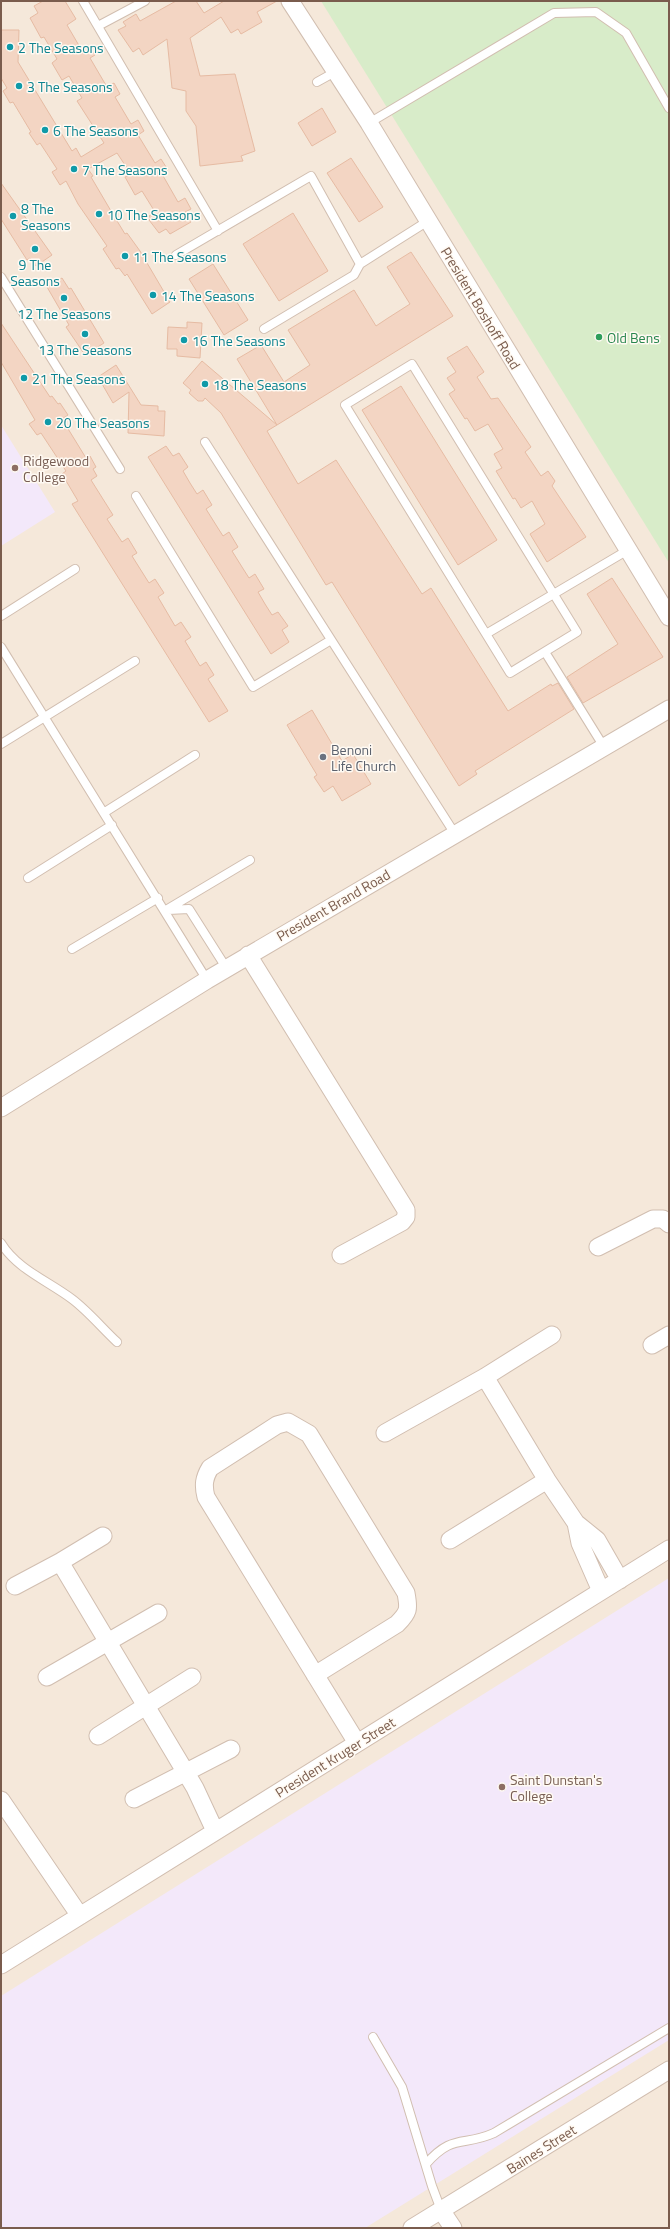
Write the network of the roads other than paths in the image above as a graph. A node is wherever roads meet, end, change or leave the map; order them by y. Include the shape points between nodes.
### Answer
1 (83, 1) edge
2 (145, 1) edge
3 (290, 1) edge
4 (98, 26) junction
5 (335, 72) junction
6 (317, 82) dead end
7 (669, 108) edge
8 (369, 123) junction
9 (428, 221) junction
10 (218, 231) junction
11 (176, 255) dead end
12 (360, 264) junction
13 (1, 276) edge
14 (264, 328) dead end
15 (205, 442) dead end
16 (120, 469) dead end
17 (136, 496) dead end
18 (628, 550) junction
19 (75, 569) dead end
20 (554, 594) junction
21 (1, 616) edge
22 (669, 617) edge
23 (486, 634) junction
24 (331, 640) junction
25 (1, 647) edge
26 (545, 652) junction
27 (135, 661) dead end
28 (669, 708) edge
29 (45, 717) junction
30 (1, 744) edge
31 (604, 747) junction
32 (195, 755) dead end
33 (104, 812) junction
34 (112, 825) junction
35 (455, 834) junction
36 (250, 860) dead end
37 (28, 878) dead end
38 (158, 898) junction
39 (166, 910) junction
40 (72, 949) dead end
41 (248, 955) junction
42 (227, 969) junction
43 (207, 980) junction
44 (1, 1108) edge
45 (669, 1224) edge
46 (1, 1243) edge
47 (598, 1247) dead end
48 (341, 1255) dead end
49 (552, 1335) dead end
50 (669, 1335) edge
51 (116, 1342) dead end
52 (652, 1345) dead end
53 (485, 1377) junction
54 (385, 1433) dead end
55 (547, 1480) junction
56 (576, 1522) junction
57 (103, 1536) dead end
58 (450, 1540) dead end
59 (669, 1550) edge
60 (60, 1562) junction
61 (620, 1580) junction
62 (15, 1586) dead end
63 (601, 1591) junction
64 (158, 1613) dead end
65 (108, 1642) junction
66 (315, 1675) junction
67 (47, 1677) dead end
68 (192, 1677) dead end
69 (146, 1706) junction
70 (98, 1736) dead end
71 (357, 1743) junction
72 (231, 1749) dead end
73 (186, 1772) junction
74 (1, 1800) edge
75 (134, 1800) dead end
76 (215, 1832) junction
77 (80, 1916) junction
78 (1, 1965) edge
79 (669, 2028) edge
80 (373, 2037) dead end
81 (669, 2070) edge
82 (426, 2164) junction
83 (441, 2210) junction
84 (412, 2228) edge
85 (453, 2228) edge

1 - 4 lane
2 - 4 lane
3 - 5 street, President Boshoff Road
4 - 10 lane
5 - 6 lane
5 - 8 street, President Boshoff Road
7 - 8 lane via 626,33 596,12 554,14
8 - 9 street, President Boshoff Road
9 - 12 lane
9 - 18 street, President Boshoff Road
10 - 11 lane
10 - 12 lane via 311,176
12 - 14 lane via 354,275
13 - 16 lane
15 - 24 lane
17 - 24 lane via 253,687
18 - 20 lane
18 - 22 street, President Boshoff Road
19 - 21 lane
20 - 23 lane
20 - 23 lane via 412,364 345,405
20 - 26 lane via 577,632
23 - 26 lane via 510,673
24 - 35 lane
25 - 29 lane
26 - 31 lane
27 - 29 lane
28 - 31 street, President Brand Road
29 - 30 lane
29 - 33 lane
31 - 35 street, President Brand Road
32 - 33 lane
33 - 34 lane
34 - 37 lane
34 - 38 lane
35 - 41 street, President Brand Road
36 - 39 lane
38 - 39 lane
38 - 40 lane
39 - 42 lane via 189,909
39 - 43 lane
41 - 42 street, President Brand Road
41 - 48 street via 406,1210 406,1217 402,1222
42 - 43 street, President Brand Road
43 - 44 street, President Brand Road
45 - 47 street via 662,1219 653,1219
46 - 51 lane via 8,1254 22,1266 73,1300
49 - 53 street
50 - 52 street
53 - 54 street
53 - 55 street
55 - 56 street
55 - 58 street
56 - 61 street via 597,1540
56 - 63 street via 580,1543
57 - 60 street
59 - 61 street, President Kruger Street
60 - 62 street
60 - 65 street
61 - 63 street, President Kruger Street
63 - 71 street, President Kruger Street
64 - 65 street
65 - 67 street
65 - 69 street
66 - 66 street via 206,1497 204,1487 204,1478 210,1468 277,1425 288,1422 309,1434 406,1593 408,1606 406,1615 397,1624
66 - 71 street
68 - 69 street
69 - 70 street
69 - 73 street
71 - 76 street, President Kruger Street
72 - 73 street
73 - 75 street
73 - 76 street
74 - 77 street
76 - 77 street, President Kruger Street
77 - 78 street, President Kruger Street
79 - 82 lane via 494,2133 484,2138 443,2147
80 - 82 lane via 402,2087
81 - 83 street, Baines Street
82 - 83 lane
83 - 84 street, Baines Street
83 - 85 street

